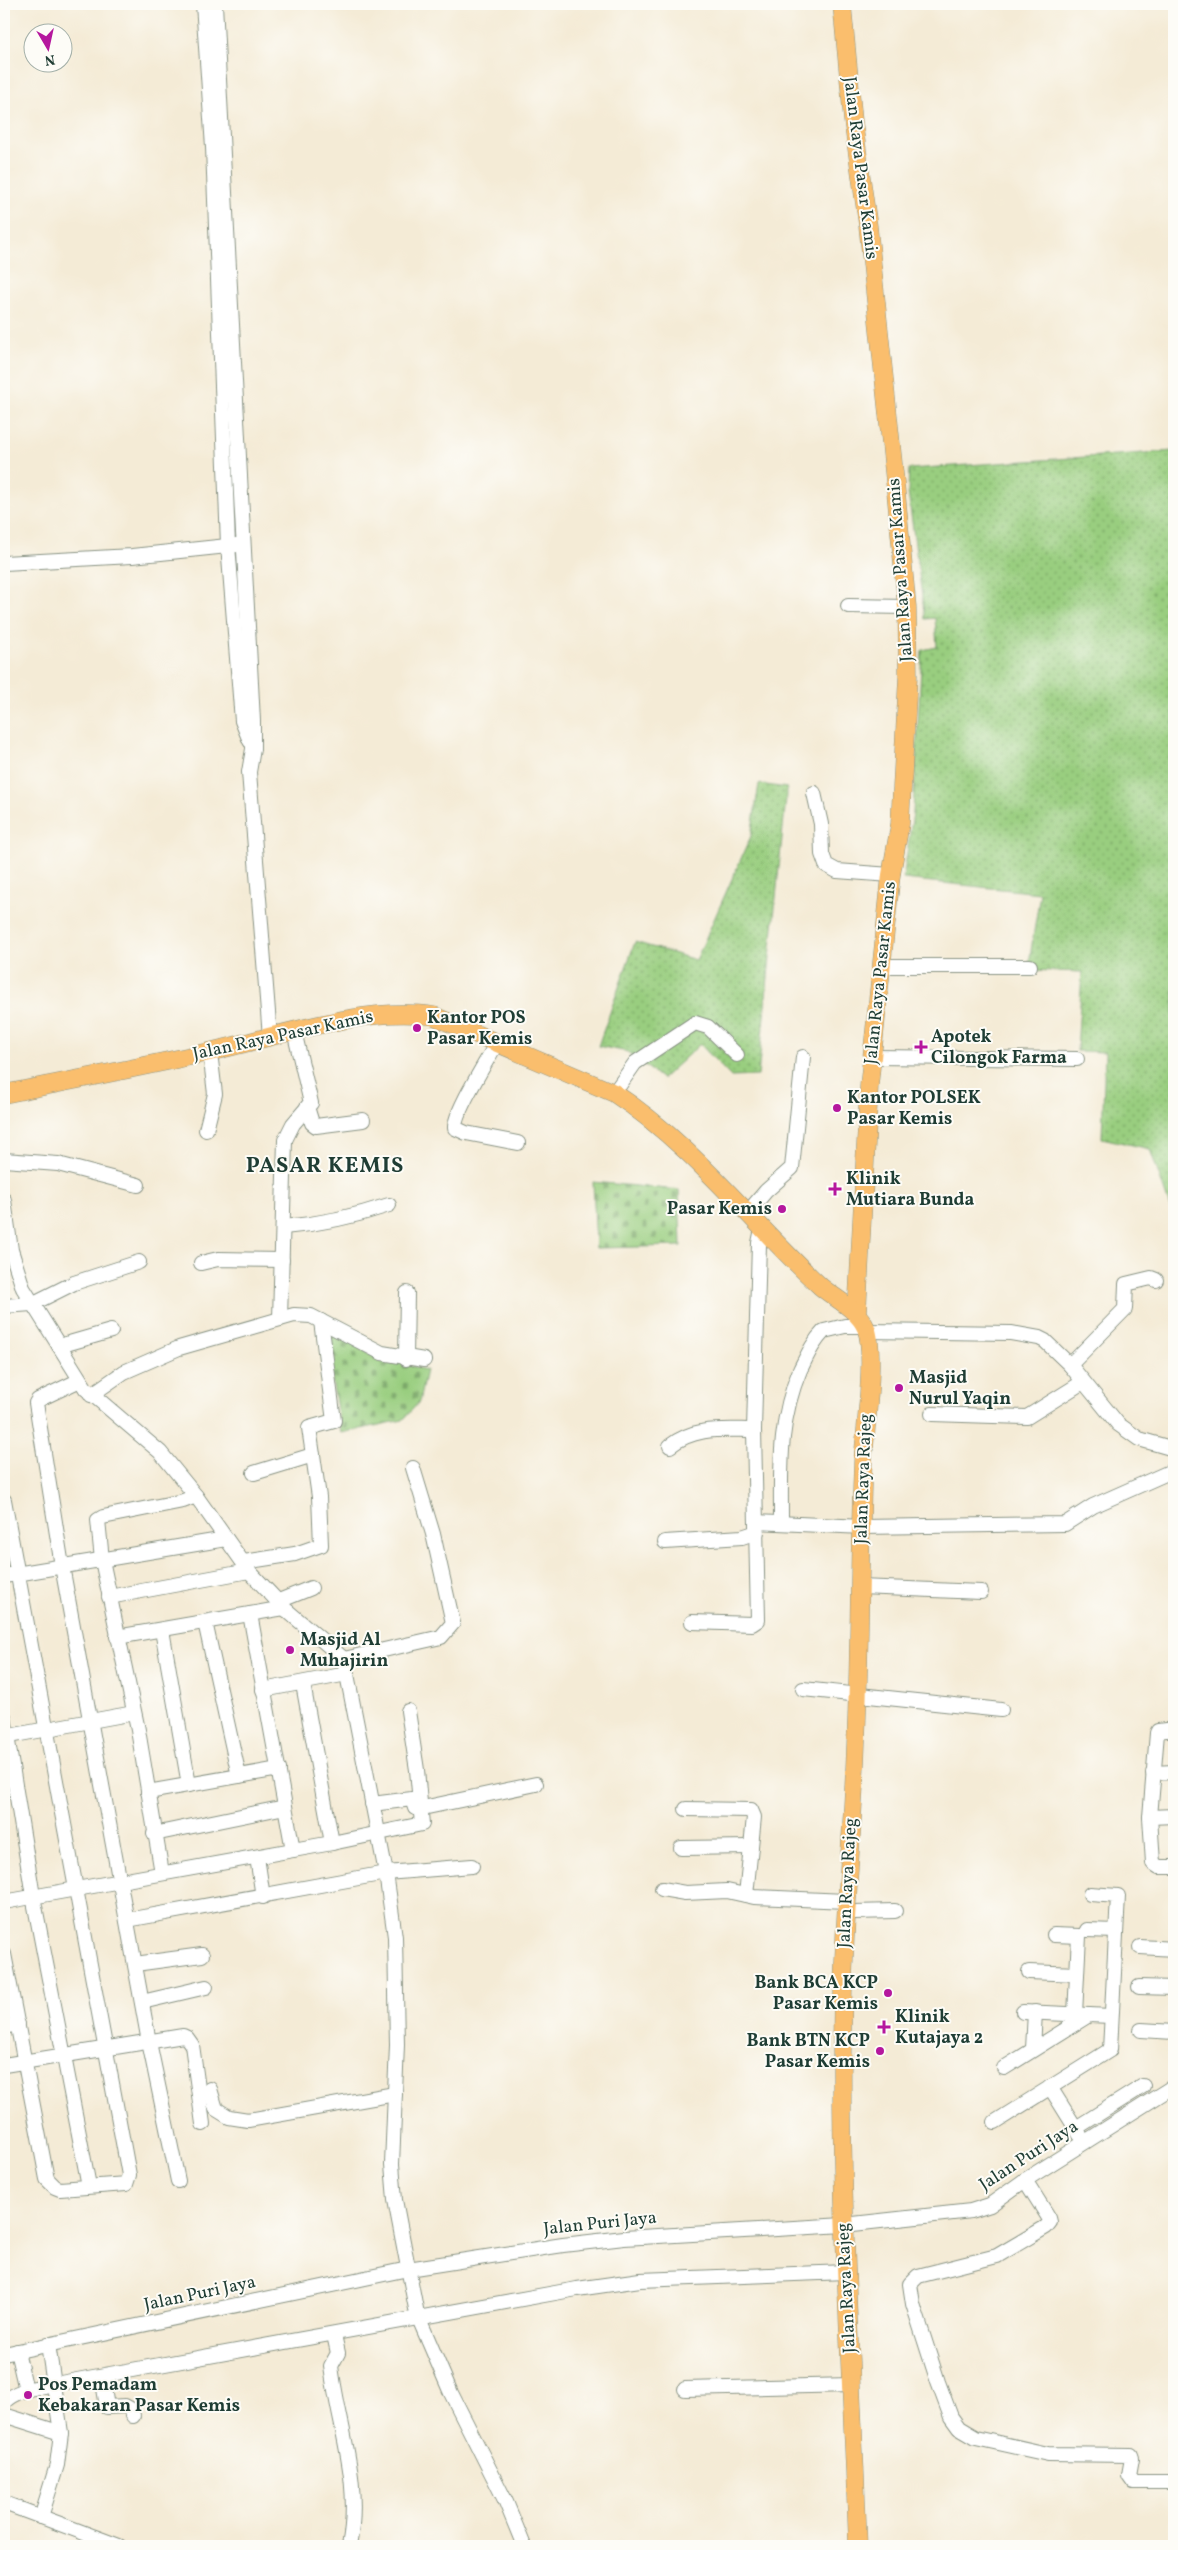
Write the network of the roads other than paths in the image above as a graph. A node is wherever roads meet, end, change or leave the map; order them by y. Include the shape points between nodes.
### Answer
1 (203, 4) edge
2 (215, 4) edge
3 (842, 4) edge
4 (212, 49) junction
5 (228, 356) junction
6 (244, 544) junction
7 (228, 545) junction
8 (4, 563) edge
9 (848, 606) dead end
10 (907, 607) junction
11 (253, 749) junction
12 (814, 793) dead end
13 (891, 875) junction
14 (881, 966) junction
15 (1030, 966) dead end
16 (294, 1031) junction
17 (270, 1037) junction
18 (497, 1042) junction
19 (210, 1052) junction
20 (737, 1055) dead end
21 (803, 1057) dead end
22 (872, 1057) junction
23 (1077, 1059) dead end
24 (614, 1093) junction
25 (4, 1094) edge
26 (308, 1107) junction
27 (362, 1120) dead end
28 (206, 1130) dead end
29 (518, 1143) dead end
30 (4, 1160) edge
31 (138, 1185) dead end
32 (4, 1200) edge
33 (388, 1205) dead end
34 (748, 1212) junction
35 (284, 1227) junction
36 (762, 1229) junction
37 (282, 1260) junction
38 (139, 1262) dead end
39 (201, 1263) dead end
40 (1156, 1280) dead end
41 (407, 1293) dead end
42 (32, 1304) junction
43 (4, 1306) edge
44 (280, 1319) junction
45 (321, 1321) junction
46 (863, 1324) junction
47 (111, 1331) dead end
48 (59, 1346) junction
49 (406, 1358) junction
50 (424, 1360) dead end
51 (1070, 1365) junction
52 (80, 1380) junction
53 (1083, 1382) junction
54 (91, 1395) junction
55 (932, 1414) dead end
56 (754, 1430) junction
57 (670, 1446) dead end
58 (1174, 1449) edge
59 (313, 1455) junction
60 (414, 1468) dead end
61 (1174, 1470) edge
62 (254, 1473) dead end
63 (196, 1496) junction
64 (4, 1500) edge
65 (782, 1523) junction
66 (757, 1527) junction
67 (862, 1527) junction
68 (226, 1539) junction
69 (665, 1542) dead end
70 (102, 1560) junction
71 (62, 1566) junction
72 (247, 1567) junction
73 (19, 1573) junction
74 (4, 1576) edge
75 (860, 1587) junction
76 (312, 1588) dead end
77 (981, 1592) dead end
78 (110, 1597) junction
79 (282, 1605) junction
80 (250, 1614) junction
81 (205, 1622) junction
82 (692, 1622) dead end
83 (162, 1630) junction
84 (117, 1637) junction
85 (344, 1659) junction
86 (347, 1674) junction
87 (303, 1684) junction
88 (803, 1689) dead end
89 (263, 1690) junction
90 (858, 1693) junction
91 (1001, 1710) dead end
92 (408, 1711) dead end
93 (134, 1713) junction
94 (4, 1718) edge
95 (91, 1720) junction
96 (48, 1729) junction
97 (1174, 1729) edge
98 (5, 1737) edge
99 (279, 1769) junction
100 (1174, 1772) edge
101 (1153, 1773) junction
102 (239, 1776) junction
103 (536, 1784) dead end
104 (189, 1785) junction
105 (148, 1792) junction
106 (372, 1804) junction
107 (285, 1808) junction
108 (421, 1809) junction
109 (686, 1809) dead end
110 (1174, 1816) edge
111 (1150, 1817) junction
112 (154, 1834) junction
113 (378, 1834) junction
114 (332, 1844) junction
115 (751, 1847) junction
116 (681, 1848) dead end
117 (293, 1850) junction
118 (257, 1857) junction
119 (472, 1866) dead end
120 (1174, 1867) edge
121 (162, 1873) junction
122 (386, 1874) junction
123 (121, 1881) junction
124 (77, 1888) junction
125 (662, 1889) dead end
126 (1090, 1894) dead end
127 (746, 1895) junction
128 (34, 1896) junction
129 (263, 1897) junction
130 (4, 1902) edge
131 (846, 1908) junction
132 (895, 1911) dead end
133 (127, 1920) junction
134 (1087, 1930) dead end
135 (1116, 1931) junction
136 (1054, 1935) dead end
137 (1140, 1947) dead end
138 (1174, 1949) edge
139 (4, 1954) edge
140 (202, 1955) dead end
141 (135, 1964) junction
142 (1029, 1972) dead end
143 (1077, 1974) junction
144 (7, 1986) edge
145 (206, 1987) dead end
146 (1139, 1987) dead end
147 (1174, 1988) edge
148 (142, 2002) junction
149 (1082, 2015) junction
150 (1112, 2016) junction
151 (18, 2024) junction
152 (4, 2026) edge
153 (1141, 2030) dead end
154 (1174, 2032) edge
155 (149, 2042) junction
156 (106, 2049) junction
157 (1033, 2049) junction
158 (62, 2056) junction
159 (25, 2061) junction
160 (4, 2065) edge
161 (1004, 2068) dead end
162 (1143, 2086) dead end
163 (1174, 2086) edge
164 (1050, 2087) junction
165 (210, 2089) dead end
166 (395, 2094) junction
167 (995, 2122) dead end
168 (203, 2124) dead end
169 (1076, 2128) junction
170 (1085, 2142) junction
171 (1024, 2180) junction
172 (178, 2181) dead end
173 (88, 2186) junction
174 (844, 2234) junction
175 (846, 2268) junction
176 (410, 2274) junction
177 (418, 2317) junction
178 (334, 2335) junction
179 (48, 2344) junction
180 (13, 2355) edge
181 (102, 2376) junction
182 (55, 2384) junction
183 (852, 2385) junction
184 (25, 2388) junction
185 (685, 2389) dead end
186 (4, 2402) edge
187 (4, 2415) edge
188 (134, 2416) dead end
189 (61, 2433) junction
190 (1174, 2482) edge
191 (4, 2503) edge
192 (4, 2508) edge
193 (41, 2517) junction
194 (119, 2546) edge
195 (349, 2546) edge
196 (524, 2546) edge
197 (858, 2546) edge

1 - 4 street
2 - 4 street
3 - 10 main road, Jalan Raya Pasar Kamis via 853,121 876,295
4 - 5 street
5 - 6 street
5 - 7 street
6 - 7 street
6 - 11 street
7 - 8 street via 132,556
7 - 11 street via 242,720
9 - 10 street
10 - 13 main road, Jalan Raya Pasar Kamis via 904,777
11 - 17 street via 249,772
12 - 13 street via 826,864 837,871
13 - 14 main road, Jalan Raya Pasar Kamis
14 - 15 street
14 - 22 main road, Jalan Raya Pasar Kamis
16 - 17 main road, Jalan Raya Pasar Kamis
16 - 18 main road, Jalan Raya Pasar Kamis via 350,1020 421,1014 434,1016
16 - 26 street via 310,1096
17 - 19 main road, Jalan Raya Pasar Kamis
18 - 24 main road, Jalan Raya Pasar Kamis
18 - 29 street via 455,1128
19 - 25 main road, Jalan Raya Pasar Kamis
19 - 28 street via 215,1094
20 - 24 street via 708,1027 695,1023 635,1063
21 - 34 street via 792,1168 766,1190
22 - 23 street
22 - 46 main road, Jalan Raya Pasar Kamis
24 - 34 main road, Jalan Raya Pasar Kamis via 683,1148
26 - 27 street via 312,1123 316,1126
26 - 35 street via 293,1124 285,1140
30 - 31 street via 58,1164
32 - 42 street via 16,1269
33 - 35 street via 340,1220
34 - 36 main road, Jalan Raya Pasar Kamis
35 - 37 street
36 - 46 main road, Jalan Raya Pasar Kamis
36 - 56 street via 754,1352
37 - 39 street via 218,1259
37 - 44 street
38 - 42 street via 74,1283
40 - 51 street via 1151,1278 1126,1284 1125,1309
41 - 49 street
42 - 43 street
42 - 48 street
44 - 45 street via 304,1315
44 - 54 street via 179,1348 124,1372
45 - 49 street via 382,1353
45 - 59 street via 334,1421 309,1428
46 - 51 street via 1027,1335 1046,1341
46 - 65 street via 824,1331 808,1353 793,1387 781,1446
46 - 67 main road, Jalan Raya Rajeg via 869,1362
47 - 48 street
48 - 52 street
49 - 50 street
51 - 53 street
52 - 54 street
52 - 71 street via 36,1402
53 - 55 street via 1027,1417
53 - 58 street via 1113,1420 1135,1438
54 - 63 street via 160,1452
56 - 57 street via 702,1430 681,1437
56 - 66 street
59 - 62 street
59 - 72 street via 321,1545
60 - 85 street via 453,1623 441,1637
61 - 67 street via 1093,1506 1065,1524
63 - 68 street
63 - 70 street via 183,1502 98,1520
64 - 73 street
65 - 66 street
65 - 67 street
66 - 69 street via 742,1537
66 - 82 street via 757,1622
67 - 75 main road, Jalan Raya Rajeg
68 - 70 street
68 - 72 street
70 - 71 street
70 - 78 street
71 - 73 street
71 - 95 street
72 - 78 street
72 - 79 street
73 - 74 street
73 - 96 street
75 - 77 street
75 - 90 main road, Jalan Raya Rajeg
76 - 79 street
78 - 84 street
79 - 80 street
79 - 85 street
80 - 81 street
80 - 89 street
81 - 83 street
81 - 102 street
83 - 84 street
83 - 104 street
84 - 93 street
85 - 86 street
86 - 87 street
86 - 106 street
87 - 89 street
87 - 114 street
88 - 90 street
89 - 99 street
90 - 91 street
90 - 131 main road, Jalan Raya Rajeg
92 - 108 street
93 - 95 street
93 - 105 street
94 - 98 street
95 - 96 street
95 - 123 street
96 - 98 street
96 - 124 street
97 - 101 street via 1157,1732
98 - 128 street
99 - 102 street
99 - 107 street
100 - 101 street
101 - 111 street
102 - 104 street
103 - 108 street
104 - 105 street
105 - 112 street
106 - 108 street via 412,1799 415,1808
106 - 113 street
107 - 112 street
107 - 117 street
108 - 113 street via 422,1824
109 - 115 street via 751,1810 754,1817
110 - 111 street
111 - 120 street via 1153,1863 1159,1867
112 - 121 street
113 - 114 street
113 - 122 street
114 - 117 street
115 - 116 street
115 - 127 street
117 - 118 street
118 - 121 street
118 - 129 street
119 - 122 street
121 - 123 street
122 - 129 street
122 - 166 street via 396,1954 398,2036
123 - 124 street
123 - 133 street
124 - 128 street
124 - 156 street
125 - 127 street via 685,1893 726,1891
126 - 135 street via 1118,1896
127 - 131 street
128 - 130 street
128 - 158 street
129 - 133 street
131 - 132 street via 854,1912
131 - 174 main road, Jalan Raya Rajeg via 840,2092
133 - 141 street
134 - 135 street
135 - 150 street
136 - 143 street via 1079,1936
137 - 138 street
139 - 144 street
140 - 141 street
141 - 148 street
142 - 143 street
143 - 149 street
144 - 151 street
145 - 148 street
146 - 147 street
148 - 155 street
149 - 150 street
149 - 157 street
149 - 157 street via 1029,2012
150 - 164 street via 1110,2050
151 - 152 street
151 - 159 street
153 - 154 street
155 - 156 street
155 - 168 street via 183,2036 190,2041
155 - 172 street
156 - 158 street
156 - 173 street via 129,2175 126,2184
157 - 161 street
158 - 159 street
158 - 173 street
159 - 160 street
159 - 173 street via 47,2179 60,2189
162 - 169 street
163 - 170 street, Jalan Puri Jaya
164 - 167 street
164 - 169 street
165 - 166 street via 216,2109 229,2117 248,2120
166 - 176 street via 392,2177
169 - 170 street
170 - 171 street, Jalan Puri Jaya
171 - 174 street, Jalan Puri Jaya via 990,2205 971,2211
171 - 190 street via 1046,2212 1050,2222 1046,2227 987,2260 918,2276 910,2284 913,2304 951,2417 967,2434 999,2444 1048,2454 1130,2455 1129,2475 1134,2482
174 - 175 main road, Jalan Raya Rajeg
174 - 176 street, Jalan Puri Jaya via 624,2238
175 - 177 street via 640,2280
175 - 183 main road, Jalan Raya Rajeg
176 - 177 street
176 - 179 street, Jalan Puri Jaya
177 - 178 street
177 - 196 street
178 - 181 street
178 - 195 street via 338,2353 331,2366 355,2506
179 - 180 street, Jalan Puri Jaya
179 - 182 street
180 - 184 street
181 - 182 street
181 - 188 street via 107,2407 124,2406 132,2410
182 - 184 street
182 - 189 street
183 - 185 street
183 - 197 main road, Jalan Raya Rajeg
184 - 186 street
187 - 189 street
189 - 193 street via 57,2465
191 - 192 street
191 - 193 street
193 - 194 street

